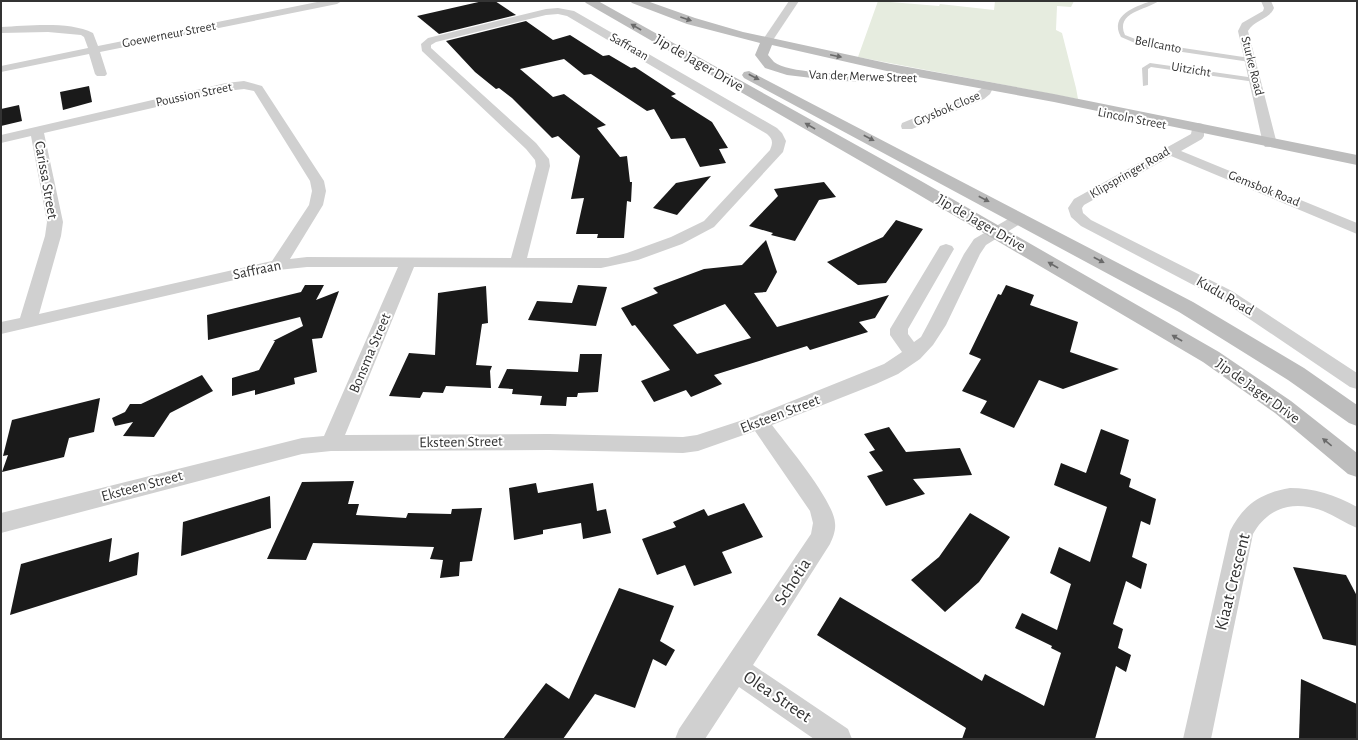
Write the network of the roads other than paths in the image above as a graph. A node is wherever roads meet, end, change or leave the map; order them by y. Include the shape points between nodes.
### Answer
1 (337, 1) edge
2 (590, 1) edge
3 (608, 1) edge
4 (636, 1) edge
5 (794, 1) edge
6 (1156, 1) edge
7 (1266, 1) edge
8 (1, 30) edge
9 (767, 41) junction
10 (801, 48) junction
11 (93, 50) junction
12 (763, 58) junction
13 (1250, 60) junction
14 (1, 69) edge
15 (101, 74) dead end
16 (1255, 80) junction
17 (1145, 85) dead end
18 (987, 88) junction
19 (907, 126) dead end
20 (37, 130) junction
21 (1197, 130) junction
22 (1, 139) edge
23 (1273, 143) junction
24 (1170, 151) junction
25 (1357, 160) edge
26 (1020, 218) junction
27 (1086, 223) joint
28 (1357, 229) edge
29 (996, 232) junction
30 (946, 249) dead end
31 (518, 262) junction
32 (408, 263) junction
33 (278, 265) junction
34 (27, 323) junction
35 (1, 328) edge
36 (913, 354) junction
37 (1357, 382) edge
38 (1357, 417) edge
39 (759, 422) junction
40 (332, 443) junction
41 (1357, 467) edge
42 (1357, 518) edge
43 (1, 523) edge
44 (735, 669) junction
45 (689, 739) edge
46 (838, 739) edge
47 (1197, 739) edge

1 - 11 street, Goewerneur Street
29 -> 2 main road, Jip de Jager Drive
3 -> 26 main road, Jip de Jager Drive
4 -> 9 main road via 715,28
5 - 9 street
6 - 13 lane, Bellcanto via 1125,16 1121,27 1123,36 1148,45
7 - 13 street, Sturke Road via 1269,8 1267,13 1243,29
8 - 11 street via 80,30 89,35
9 - 10 main road
9 - 12 main road via 761,55
10 - 12 main road via 777,51
10 -> 18 main road
11 - 14 street, Goewerneur Street
11 - 15 street
12 - 18 main road, Van der Merwe Street via 779,69 802,75 917,78
13 - 16 street, Sturke Road
16 - 17 lane, Uitzicht via 1150,65 1145,68
16 - 23 street, Sturke Road
18 - 19 street, Grysbok Close via 980,96
18 - 21 main road, Lincoln Street
20 - 22 street, Poussion Street
20 - 33 street, Poussion Street via 226,87 244,85 258,89 317,181 319,191 316,205
20 - 34 street, Carissa Street via 55,222
21 - 23 main road, Lincoln Street via 1250,143
21 - 24 street, Klipspringer Road via 1197,136
23 - 25 main road, Lincoln Street
24 - 27 street, Klipspringer Road via 1076,205 1076,214
24 - 28 street, Gemsbok Road
26 - 29 street, Eksteen Street
26 -> 38 main road, Jip de Jager Drive via 1186,307 1296,374
27 - 37 street, Kudu Road via 1226,296
29 - 36 street, Eksteen Street via 980,242 937,325 927,341
41 -> 29 main road, Jip de Jager Drive via 1283,407 1211,357
30 - 36 street via 899,329 899,336
31 - 31 street, Saffraan via 611,262 628,259 697,231 709,224 776,152 779,138 772,131 570,13 546,12 432,40 426,44 426,49 542,159 543,166
31 - 32 street, Saffraan
32 - 33 street, Saffraan via 307,262
32 - 40 street, Bonsma Street
33 - 34 street, Saffraan
34 - 35 street, Saffraan
36 - 39 street, Eksteen Street via 870,379
39 - 40 street, Eksteen Street via 712,440 683,445 549,442
39 - 44 street, Schotia via 820,508 824,523 822,537
40 - 43 street, Eksteen Street via 278,451
42 - 47 street, Kiaat Crescent via 1330,503 1304,496 1282,497 1252,516 1242,532
44 - 45 street, Schotia
44 - 46 street, Olea Street

